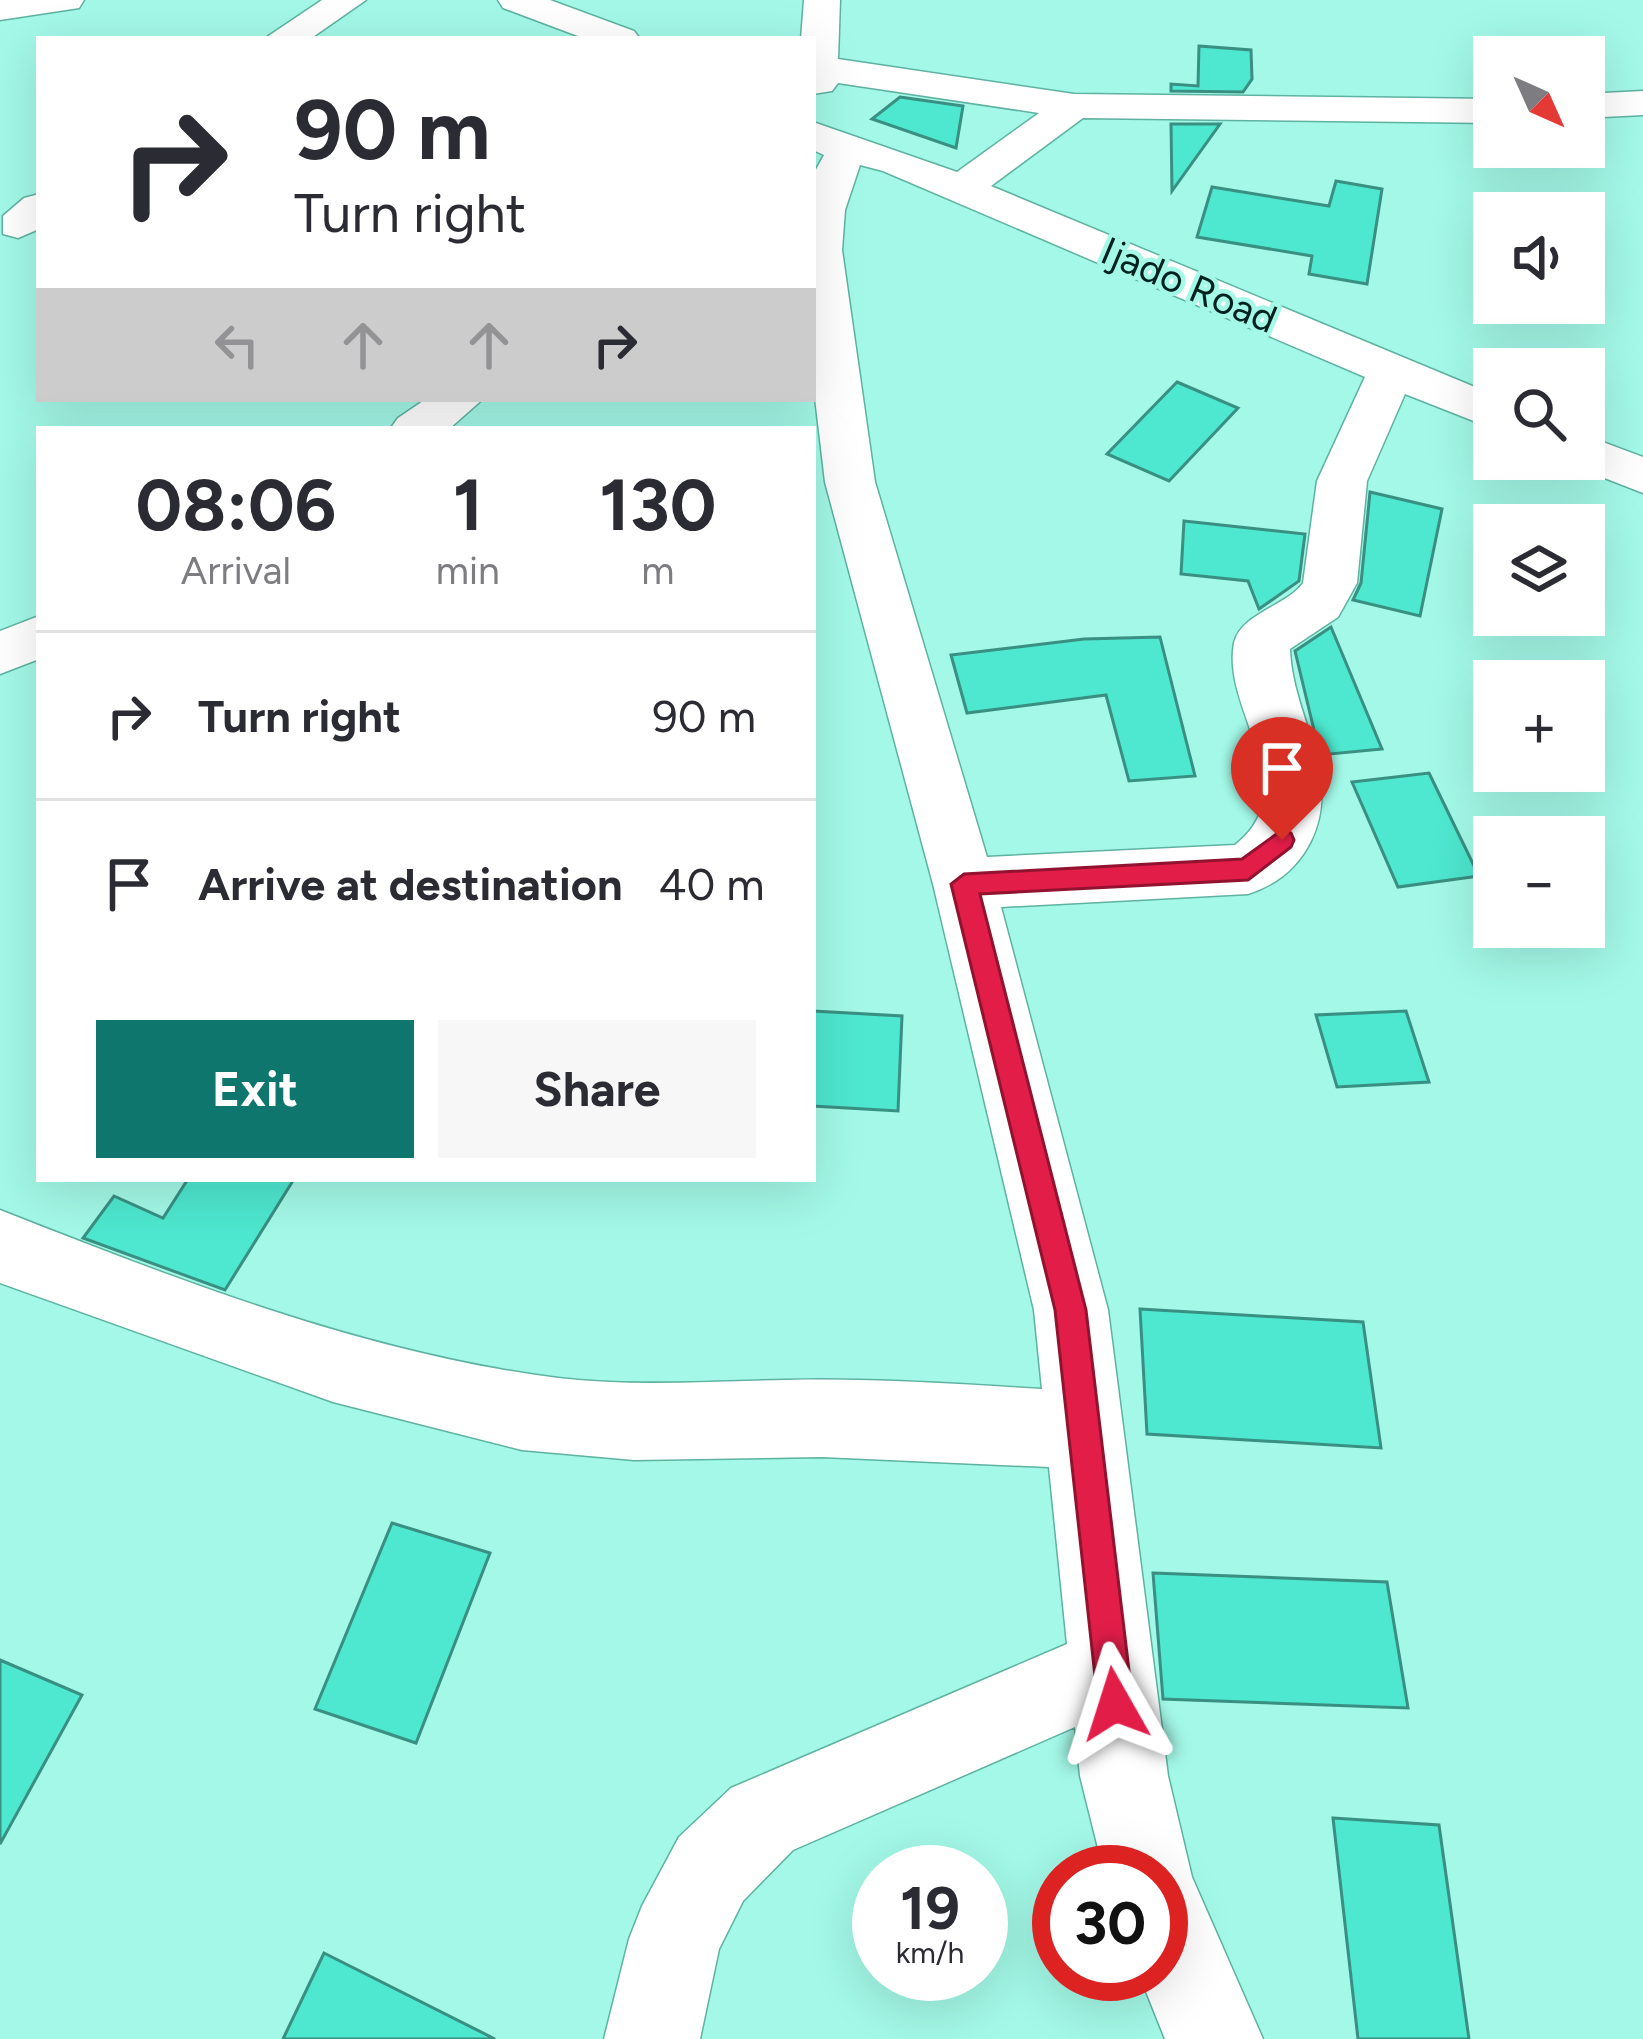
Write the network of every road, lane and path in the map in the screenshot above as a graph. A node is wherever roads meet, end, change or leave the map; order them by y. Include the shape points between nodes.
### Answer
1 (66, 0) edge
2 (348, 0) edge
3 (516, 0) edge
4 (822, 0) edge
5 (0, 9) edge
6 (288, 36) edge
7 (613, 36) edge
8 (1643, 103) edge
9 (1605, 105) edge
10 (1074, 106) junction
11 (1473, 111) edge
12 (829, 113) edge
13 (960, 189) junction
14 (1392, 370) junction
15 (455, 402) edge
16 (1473, 404) edge
17 (419, 426) edge
18 (1605, 460) edge
19 (1643, 476) edge
20 (36, 637) edge
21 (0, 654) edge
22 (964, 884) junction
23 (0, 1244) edge
24 (1086, 1430) junction
25 (1111, 1668) junction
26 (1142, 1845) edge
27 (1188, 1974) edge
28 (652, 2039) edge
29 (1215, 2039) edge

1 - 5 street
2 - 6 street
3 - 7 street
4 - 12 street
8 - 9 street
10 - 11 street
10 - 12 street
10 - 13 street
12 - 13 street, Ijado Road
12 - 22 street via 820,250 850,482
13 - 14 street, Ijado Road
14 - 16 street, Ijado Road
14 - 22 street via 1342,481 1330,583 1319,603 1262,641 1260,661 1291,772 1293,811 1282,840 1248,869
15 - 17 street
18 - 19 street
20 - 21 street
22 - 24 street via 1052,1222
23 - 24 street via 215,1326 369,1375 525,1412 652,1423 823,1418
24 - 25 street
25 - 26 street
25 - 28 street via 761,1819 711,1869 675,1939
27 - 29 street

